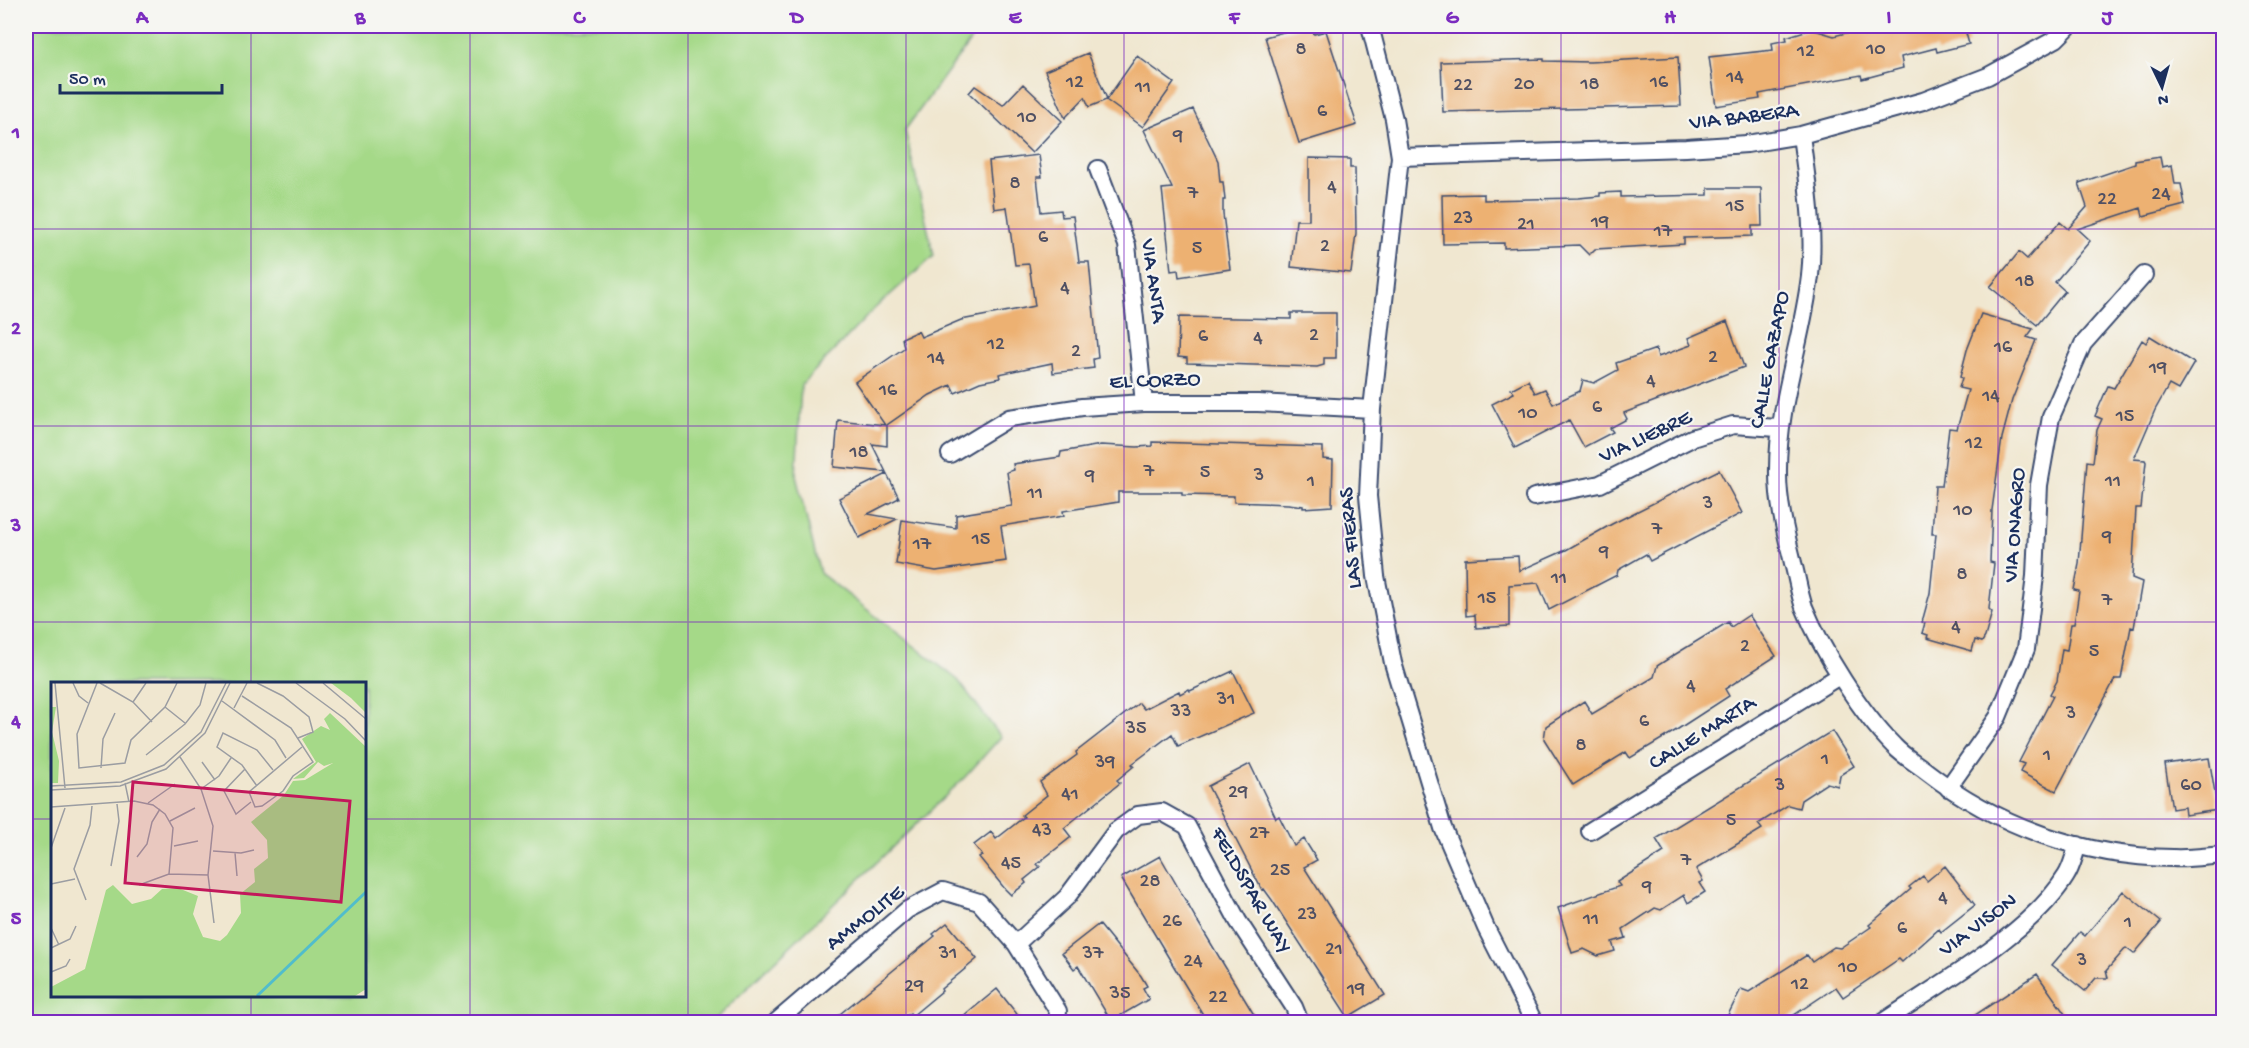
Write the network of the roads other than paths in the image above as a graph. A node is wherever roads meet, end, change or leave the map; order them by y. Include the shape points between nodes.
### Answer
1 (1370, 26) edge
2 (2069, 26) edge
3 (1801, 135) junction
4 (1400, 157) junction
5 (1098, 169) dead end
6 (2144, 274) dead end
7 (1144, 403) junction
8 (1372, 410) junction
9 (1778, 428) junction
10 (950, 454) dead end
11 (1534, 497) dead end
12 (1839, 676) junction
13 (1948, 788) junction
14 (1590, 831) dead end
15 (2078, 845) junction
16 (2223, 855) edge
17 (1016, 944) junction
18 (776, 1023) edge
19 (1057, 1023) edge
20 (1300, 1023) edge
21 (1534, 1023) edge
22 (1883, 1023) edge

1 - 4 street, LAS FIERAS
2 - 3 street, VIA BABERA via 2056,39 1988,76 1923,101
3 - 4 street, VIA BABERA via 1686,148
3 - 9 street, CALLE GAZAPO via 1811,211 1810,274 1800,340 1785,387
4 - 8 street, LAS FIERAS
5 - 7 street, VIA ANTA via 1127,245
6 - 13 street, VIA ONAGRO via 2083,344 2051,417 2039,485 2035,576 2026,649 1998,717
7 - 8 street, EL CORZO via 1258,403
7 - 10 street, EL CORZO via 1009,418
8 - 21 street, LAS FIERAS via 1368,496 1376,576 1393,663 1443,828
9 - 11 street, VIA LIEBRE via 1733,425 1692,438 1600,484
9 - 12 street, CALLE GAZAPO via 1778,477 1785,531 1804,606
12 - 13 street, CALLE GAZAPO via 1894,746
12 - 14 street, CALLE MARTA
13 - 15 street, CALLE GAZAPO via 2024,830
15 - 16 street, CALLE GAZAPO via 2175,859
15 - 22 street, VIA VISON via 2067,874 2021,927
17 - 18 street, AMMOLITE via 979,902 943,891 907,910
17 - 19 street, AMMOLITE via 1058,1011
17 - 20 street, FELDSPAR WAY via 1067,897 1116,831 1138,815 1162,812 1187,826 1238,921 1294,1007

